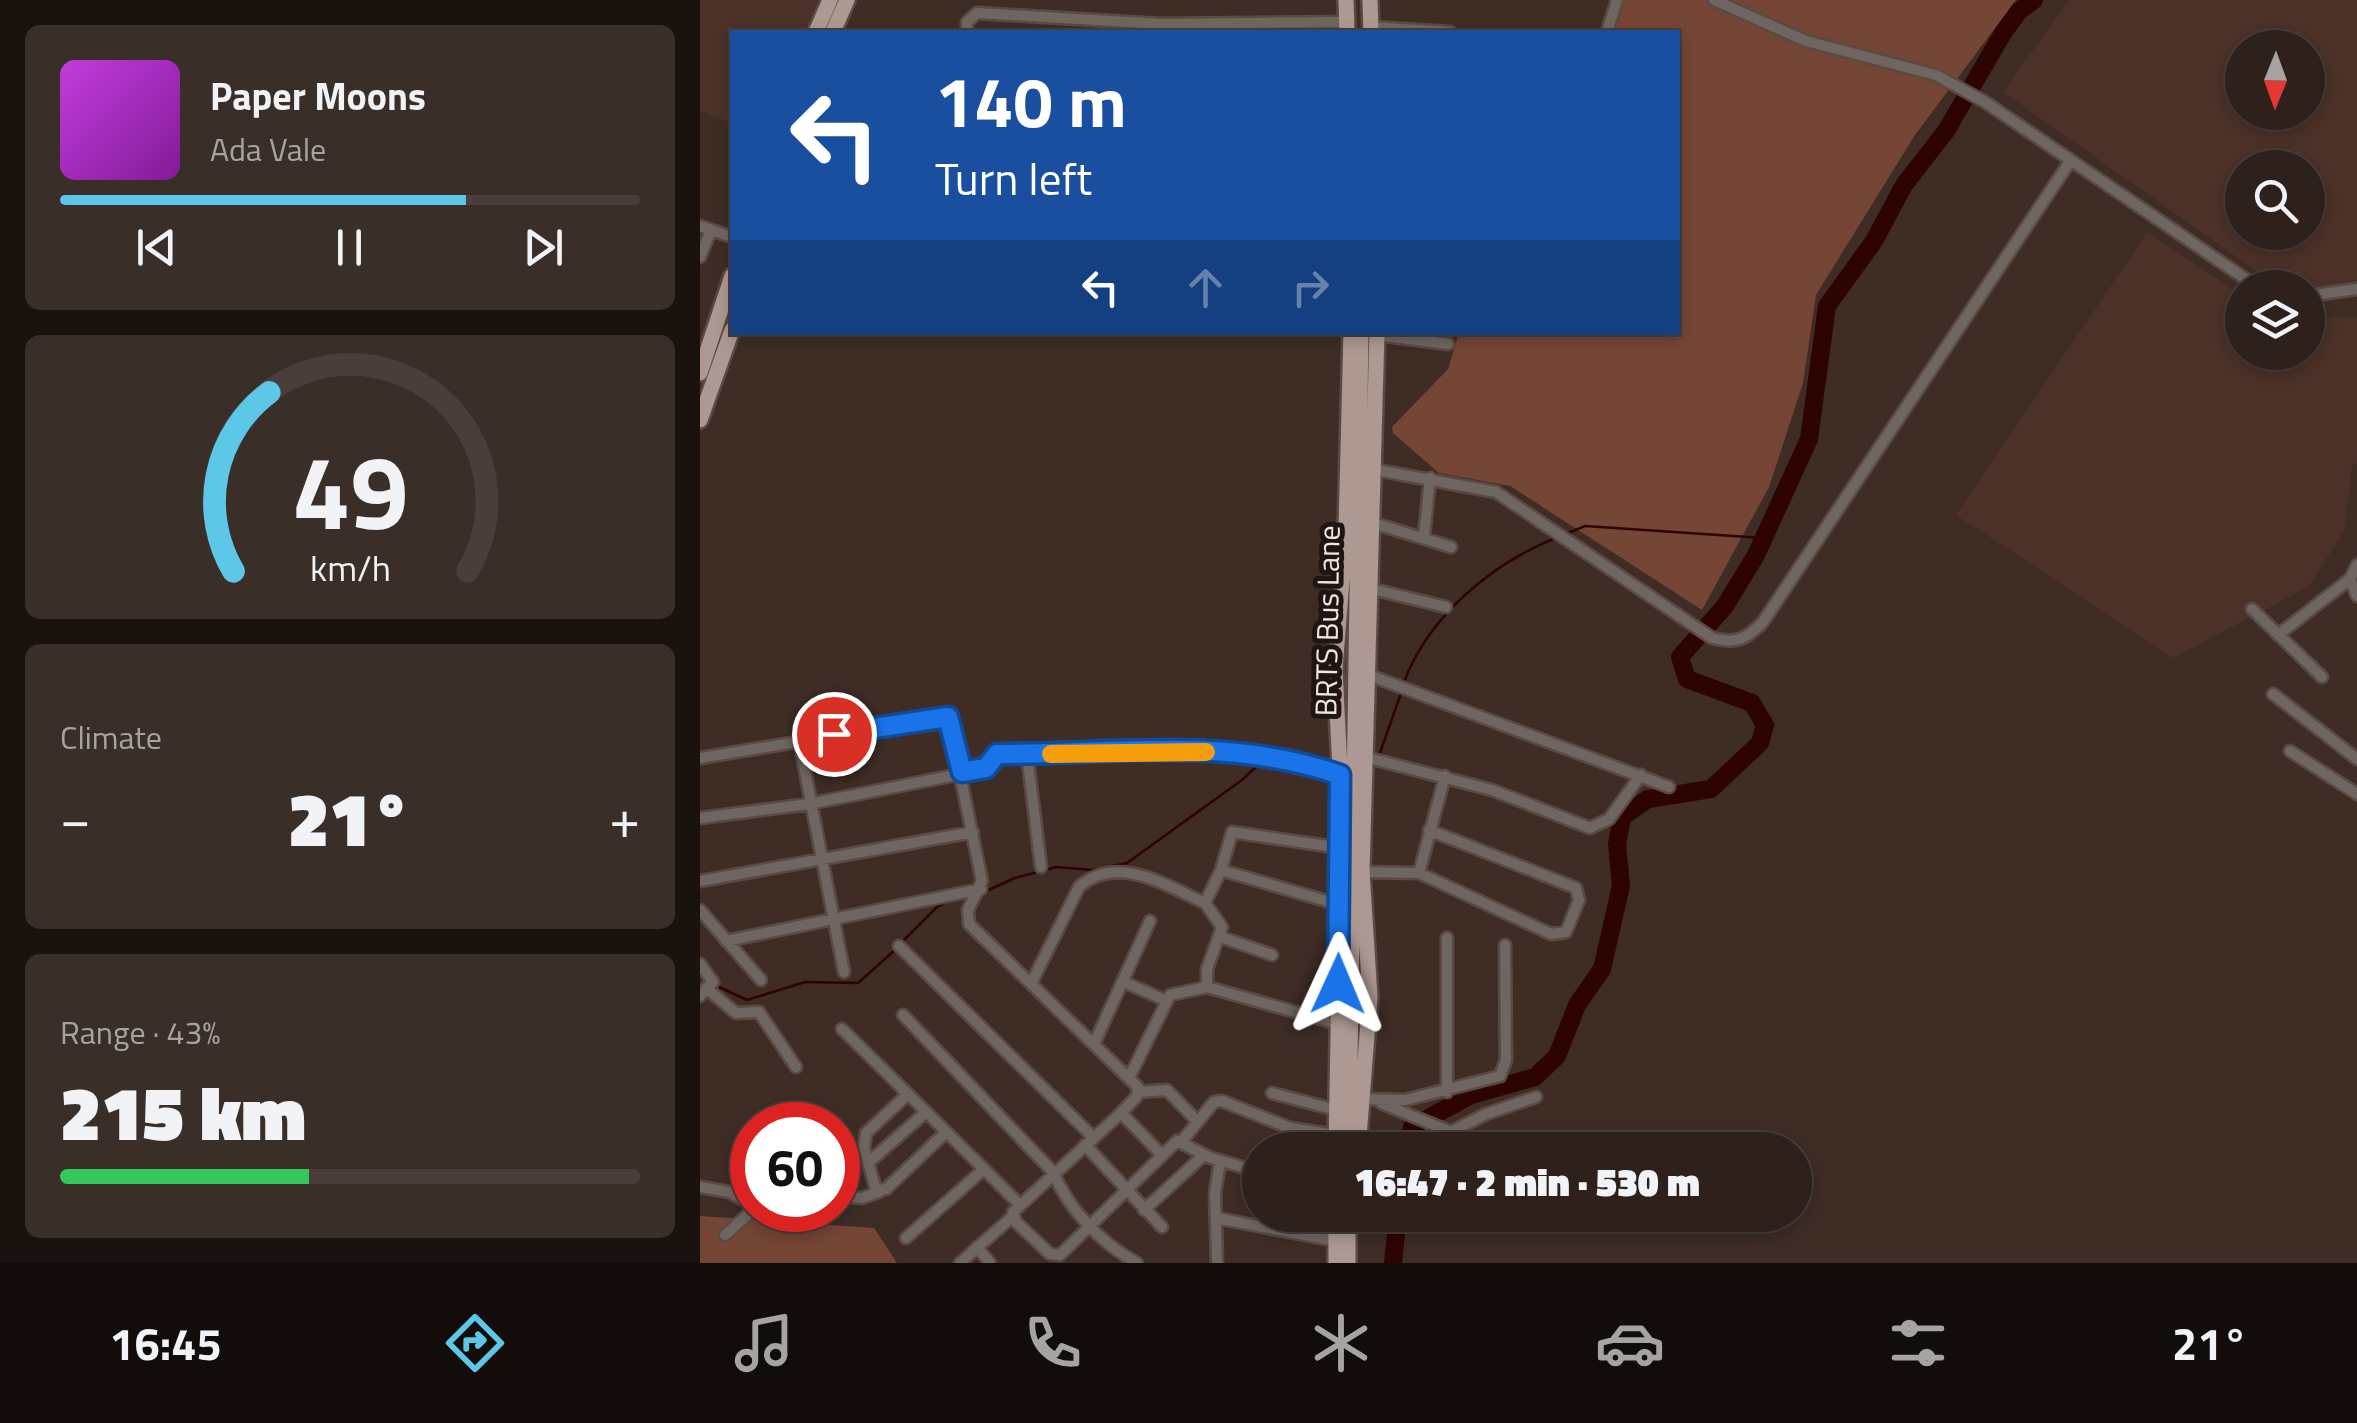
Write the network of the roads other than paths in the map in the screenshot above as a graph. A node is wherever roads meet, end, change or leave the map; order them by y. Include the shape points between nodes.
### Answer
1 (830, 0) edge
2 (847, 0) edge
3 (1346, 0) edge
4 (1356, 0) edge
5 (1370, 0) edge
6 (1617, 0) edge
7 (1714, 0) edge
8 (1160, 28) edge
9 (1359, 29) edge
10 (817, 30) edge
11 (833, 30) edge
12 (968, 30) edge
13 (1389, 30) edge
14 (1608, 30) edge
15 (2070, 163) junction
16 (705, 228) edge
17 (730, 236) edge
18 (700, 257) edge
19 (2232, 270) edge
20 (730, 282) edge
21 (2357, 289) edge
22 (2325, 294) edge
23 (730, 335) edge
24 (1351, 335) edge
25 (1372, 335) edge
26 (1372, 335) edge
27 (1386, 335) edge
28 (1448, 344) dead end
29 (700, 373) edge
30 (700, 420) edge
31 (1371, 469) junction
32 (1430, 478) junction
33 (1370, 522) junction
34 (1424, 536) junction
35 (1451, 547) dead end
36 (2357, 565) edge
37 (2350, 579) junction
38 (1368, 588) junction
39 (2357, 596) edge
40 (1446, 607) dead end
41 (2252, 610) dead end
42 (2278, 635) junction
43 (1366, 674) junction
44 (2322, 677) dead end
45 (2273, 694) dead end
46 (799, 740) junction
47 (2290, 752) dead end
48 (1027, 754) junction
49 (1365, 756) junction
50 (700, 758) edge
51 (2357, 759) edge
52 (962, 772) junction
53 (1340, 775) junction
54 (1641, 775) junction
55 (1444, 776) junction
56 (1670, 787) dead end
57 (2357, 794) edge
58 (809, 804) junction
59 (700, 818) edge
60 (1428, 830) junction
61 (973, 832) junction
62 (1340, 848) junction
63 (825, 862) junction
64 (1041, 868) dead end
65 (1221, 870) junction
66 (1362, 872) junction
67 (1418, 874) junction
68 (700, 881) edge
69 (979, 893) junction
70 (1204, 902) junction
71 (1340, 905) junction
72 (700, 910) edge
73 (836, 917) junction
74 (1150, 921) dead end
75 (1220, 938) junction
76 (1446, 938) dead end
77 (726, 941) junction
78 (1505, 945) dead end
79 (899, 946) dead end
80 (1272, 955) dead end
81 (700, 964) edge
82 (844, 972) dead end
83 (760, 980) dead end
84 (1126, 983) dead end
85 (1031, 984) junction
86 (1207, 987) junction
87 (706, 988) edge
88 (1167, 1001) junction
89 (903, 1016) dead end
90 (1338, 1024) junction
91 (842, 1029) dead end
92 (1094, 1044) junction
93 (796, 1067) dead end
94 (1129, 1078) junction
95 (1138, 1092) junction
96 (1447, 1092) junction
97 (1272, 1093) dead end
98 (908, 1094) junction
99 (1536, 1097) dead end
100 (1366, 1100) junction
101 (1336, 1110) junction
102 (926, 1112) junction
103 (1121, 1114) junction
104 (1197, 1121) junction
105 (946, 1132) junction
106 (1303, 1132) edge
107 (1336, 1132) edge
108 (1350, 1132) edge
109 (1361, 1132) edge
110 (1182, 1141) junction
111 (1089, 1142) junction
112 (1204, 1154) junction
113 (1162, 1155) junction
114 (1220, 1161) junction
115 (868, 1163) junction
116 (1242, 1167) edge
117 (984, 1169) junction
118 (1053, 1172) junction
119 (700, 1187) edge
120 (1124, 1190) junction
121 (879, 1192) junction
122 (730, 1193) edge
123 (860, 1198) edge
124 (1020, 1205) junction
125 (1144, 1210) junction
126 (1012, 1217) junction
127 (1216, 1218) junction
128 (1089, 1224) junction
129 (1162, 1227) dead end
130 (730, 1230) edge
131 (1336, 1232) edge
132 (1348, 1232) edge
133 (1358, 1232) edge
134 (725, 1235) dead end
135 (906, 1238) dead end
136 (1336, 1242) junction
137 (977, 1248) junction
138 (1054, 1261) edge
139 (960, 1263) edge
140 (990, 1263) edge
141 (1137, 1263) edge
142 (1217, 1263) edge
143 (1336, 1263) edge
144 (1348, 1263) edge
145 (1358, 1263) edge

1 - 10 main road
2 - 11 main road
3 - 9 main road
4 - 9 main road
5 - 9 main road
6 - 14 street
7 - 15 street via 1806,41 1936,74
8 - 9 street
8 - 12 street via 977,13
9 - 13 street
15 - 19 street
15 - 32 street via 1751,635 1732,643 1712,638 1496,492
16 - 17 street
16 - 18 street
20 - 29 main road
21 - 22 street
23 - 30 main road
24 - 53 main road via 1336,645
25 - 31 main road
26 - 108 main road, BRTS Bus Lane
27 - 28 street
31 - 32 street
31 - 33 main road
32 - 34 street
33 - 34 street
33 - 38 main road
34 - 35 street
36 - 37 street
37 - 39 street
37 - 42 street
38 - 40 street
38 - 43 main road
41 - 42 street
42 - 44 street
43 - 49 main road
43 - 54 street
45 - 51 street
46 - 50 street
46 - 52 street via 942,715 953,724
46 - 58 street
47 - 57 street
48 - 52 street via 997,754 986,768
48 - 53 street via 1264,754
48 - 64 street
49 - 55 street
49 - 66 main road
52 - 58 street
52 - 61 street
53 - 62 main road
54 - 55 street via 1608,819 1590,828
54 - 56 street
55 - 60 street
58 - 59 street
58 - 63 street
60 - 67 street
60 - 67 street via 1576,888 1579,900 1566,932 1557,936
61 - 63 street
61 - 69 street
62 - 65 street via 1232,832
62 - 71 main road
63 - 68 street
63 - 73 street
65 - 70 street
65 - 71 street
66 - 67 street
66 - 100 main road via 1370,997
69 - 73 street
69 - 85 street via 968,924
70 - 75 street via 1219,919
70 - 85 street via 1134,872 1091,879 1079,887
71 - 90 main road
72 - 77 street
73 - 77 street
73 - 82 street
74 - 92 street
75 - 80 street
75 - 86 street
76 - 96 street
77 - 83 street
78 - 96 street via 1504,1070 1493,1080
79 - 111 street
81 - 87 street
84 - 88 street
85 - 92 street
86 - 88 street via 1177,991
86 - 90 street
87 - 93 street via 736,1014 759,1012
88 - 94 street
89 - 118 street
90 - 101 main road
91 - 98 street
92 - 94 street
94 - 95 street
95 - 103 street
95 - 104 street via 1167,1090
96 - 100 street
97 - 101 street
98 - 102 street
98 - 115 street via 866,1133
99 - 100 street via 1448,1132
100 - 109 main road
101 - 107 main road
102 - 105 street
102 - 115 street
103 - 111 street
103 - 113 street
104 - 106 street via 1222,1101
104 - 110 street
105 - 117 street
105 - 121 street
110 - 112 street
110 - 113 street
111 - 118 street
111 - 120 street
112 - 114 street
112 - 125 street
113 - 120 street
114 - 116 street
114 - 127 street
115 - 121 street
117 - 124 street
117 - 135 street
118 - 124 street
118 - 128 street
119 - 122 street
120 - 125 street
120 - 128 street
121 - 123 street
124 - 126 street
125 - 129 street
126 - 137 street
126 - 138 street
127 - 136 street
127 - 142 street
128 - 138 street
128 - 141 street via 1113,1250
130 - 134 street
131 - 136 main road
132 - 144 main road
133 - 145 main road
136 - 143 main road
137 - 139 street
137 - 140 street

